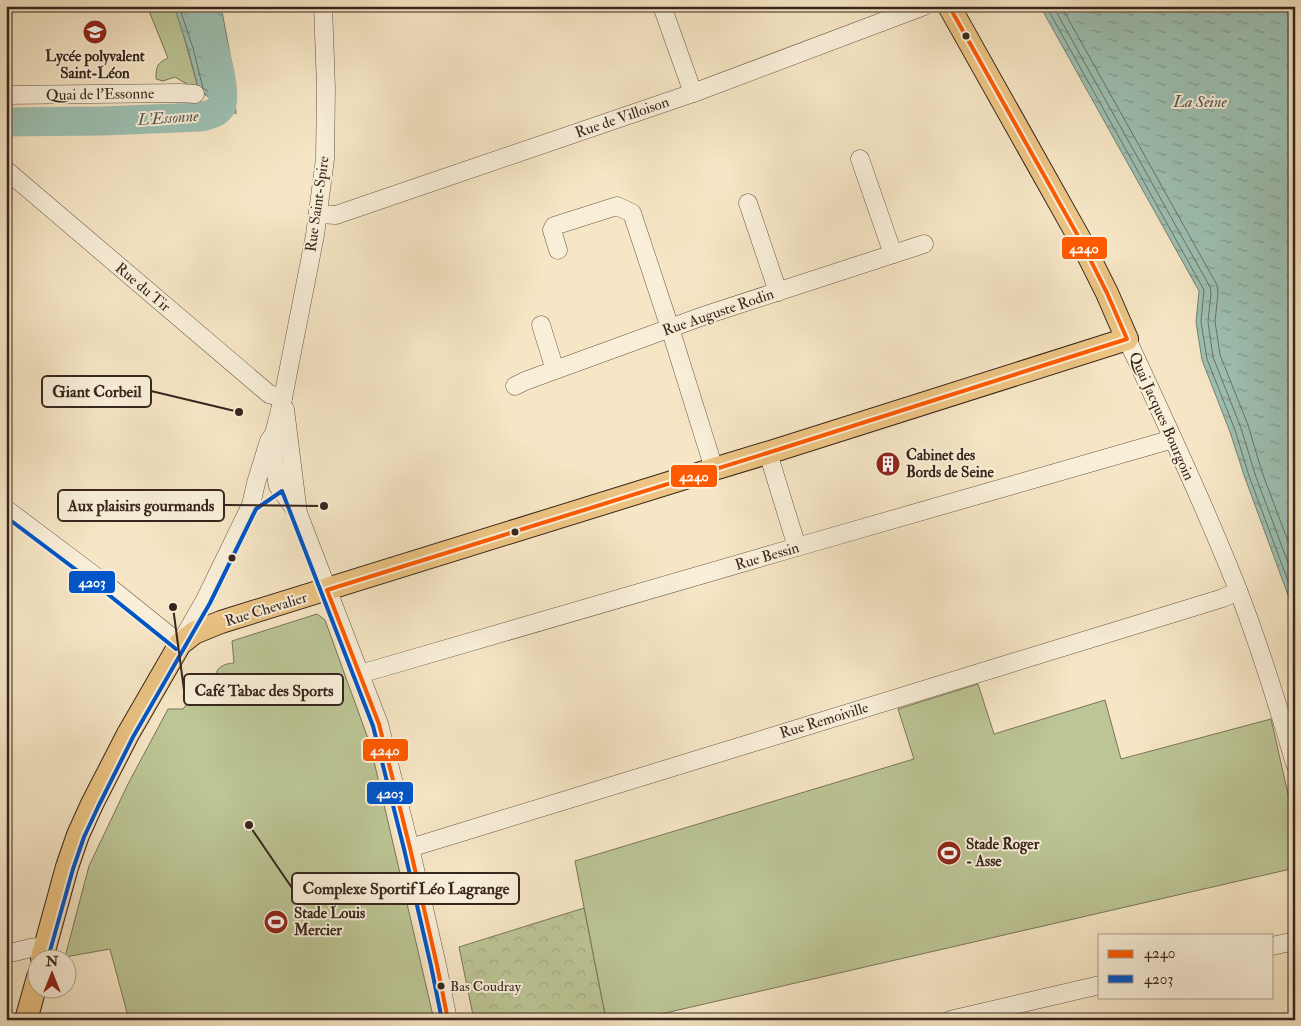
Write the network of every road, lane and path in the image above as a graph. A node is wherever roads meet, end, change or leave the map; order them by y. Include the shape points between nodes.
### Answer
1 (323, 6) edge
2 (662, 6) edge
3 (924, 6) edge
4 (949, 6) edge
5 (7, 90) edge
6 (693, 92) junction
7 (195, 94) dead end
8 (860, 159) dead end
9 (6, 170) edge
10 (748, 203) dead end
11 (318, 214) junction
12 (924, 244) dead end
13 (558, 250) dead end
14 (893, 254) junction
15 (778, 292) junction
16 (540, 325) dead end
17 (670, 328) junction
18 (1127, 339) junction
19 (555, 370) junction
20 (515, 386) dead end
21 (283, 398) junction
22 (274, 434) junction
23 (1173, 439) junction
24 (768, 453) junction
25 (714, 469) junction
26 (278, 486) junction
27 (251, 505) junction
28 (298, 513) junction
29 (8, 515) edge
30 (798, 547) junction
31 (333, 588) junction
32 (1238, 591) junction
33 (205, 600) junction
34 (211, 626) junction
35 (180, 644) junction
36 (360, 674) junction
37 (1295, 764) edge
38 (410, 848) junction
39 (1295, 941) edge
40 (1274, 946) edge
41 (45, 948) edge
42 (28, 949) edge
43 (6, 954) edge
44 (1098, 985) edge
45 (32, 998) edge
46 (26, 1020) edge
47 (448, 1020) edge
48 (950, 1020) edge

1 - 11 street, Rue Saint-Spire via 325,159
2 - 6 street
3 - 6 street, Rue de Villoison
4 - 18 main road, Quai Jacques Bourgoin via 1082,243
5 - 7 street, Quai de l'Essonne
6 - 11 street, Rue de Villoison via 336,215
8 - 14 street
9 - 21 street, Rue du Tir via 269,394
10 - 15 street
11 - 21 street, Rue Saint-Spire
12 - 14 street, Rue Auguste Rodin
13 - 17 street via 552,230 554,226 617,206 632,213
14 - 15 street, Rue Auguste Rodin
15 - 17 street, Rue Auguste Rodin
16 - 19 street
17 - 19 street, Rue Auguste Rodin
17 - 25 street
18 - 23 street, Quai Jacques Bourgoin
18 - 24 main road, Rue Chevalier
19 - 20 street, Rue Auguste Rodin
21 - 22 street, Rue Saint-Spire
21 - 28 street, Rue Saint-Spire
22 - 26 street via 273,458
22 - 27 street, Rue Saint-Spire via 269,441
23 - 30 street, Rue Bessin
23 - 32 street, Quai Jacques Bourgoin
24 - 25 main road, Rue Chevalier
24 - 30 street
25 - 31 main road, Rue Chevalier
26 - 27 street
26 - 28 street via 285,480
27 - 33 street, Rue Saint-Spire
28 - 31 street, Rue Saint-Spire
29 - 35 street via 103,582
30 - 36 street, Rue Bessin
31 - 34 main road, Rue Chevalier
31 - 36 street, Rue Saint-Spire
32 - 37 street, Quai Jacques Bourgoin via 1267,671
32 - 38 street, Rue Remoiville
33 - 34 street
33 - 35 street, Rue Saint-Spire
34 - 35 main road, Rue Chevalier
35 - 41 main road via 128,734 78,834
36 - 38 street, Rue Saint-Spire via 379,724
38 - 47 street, Rue Saint-Spire
39 - 40 street
42 - 43 street
44 - 48 street
45 - 46 main road

